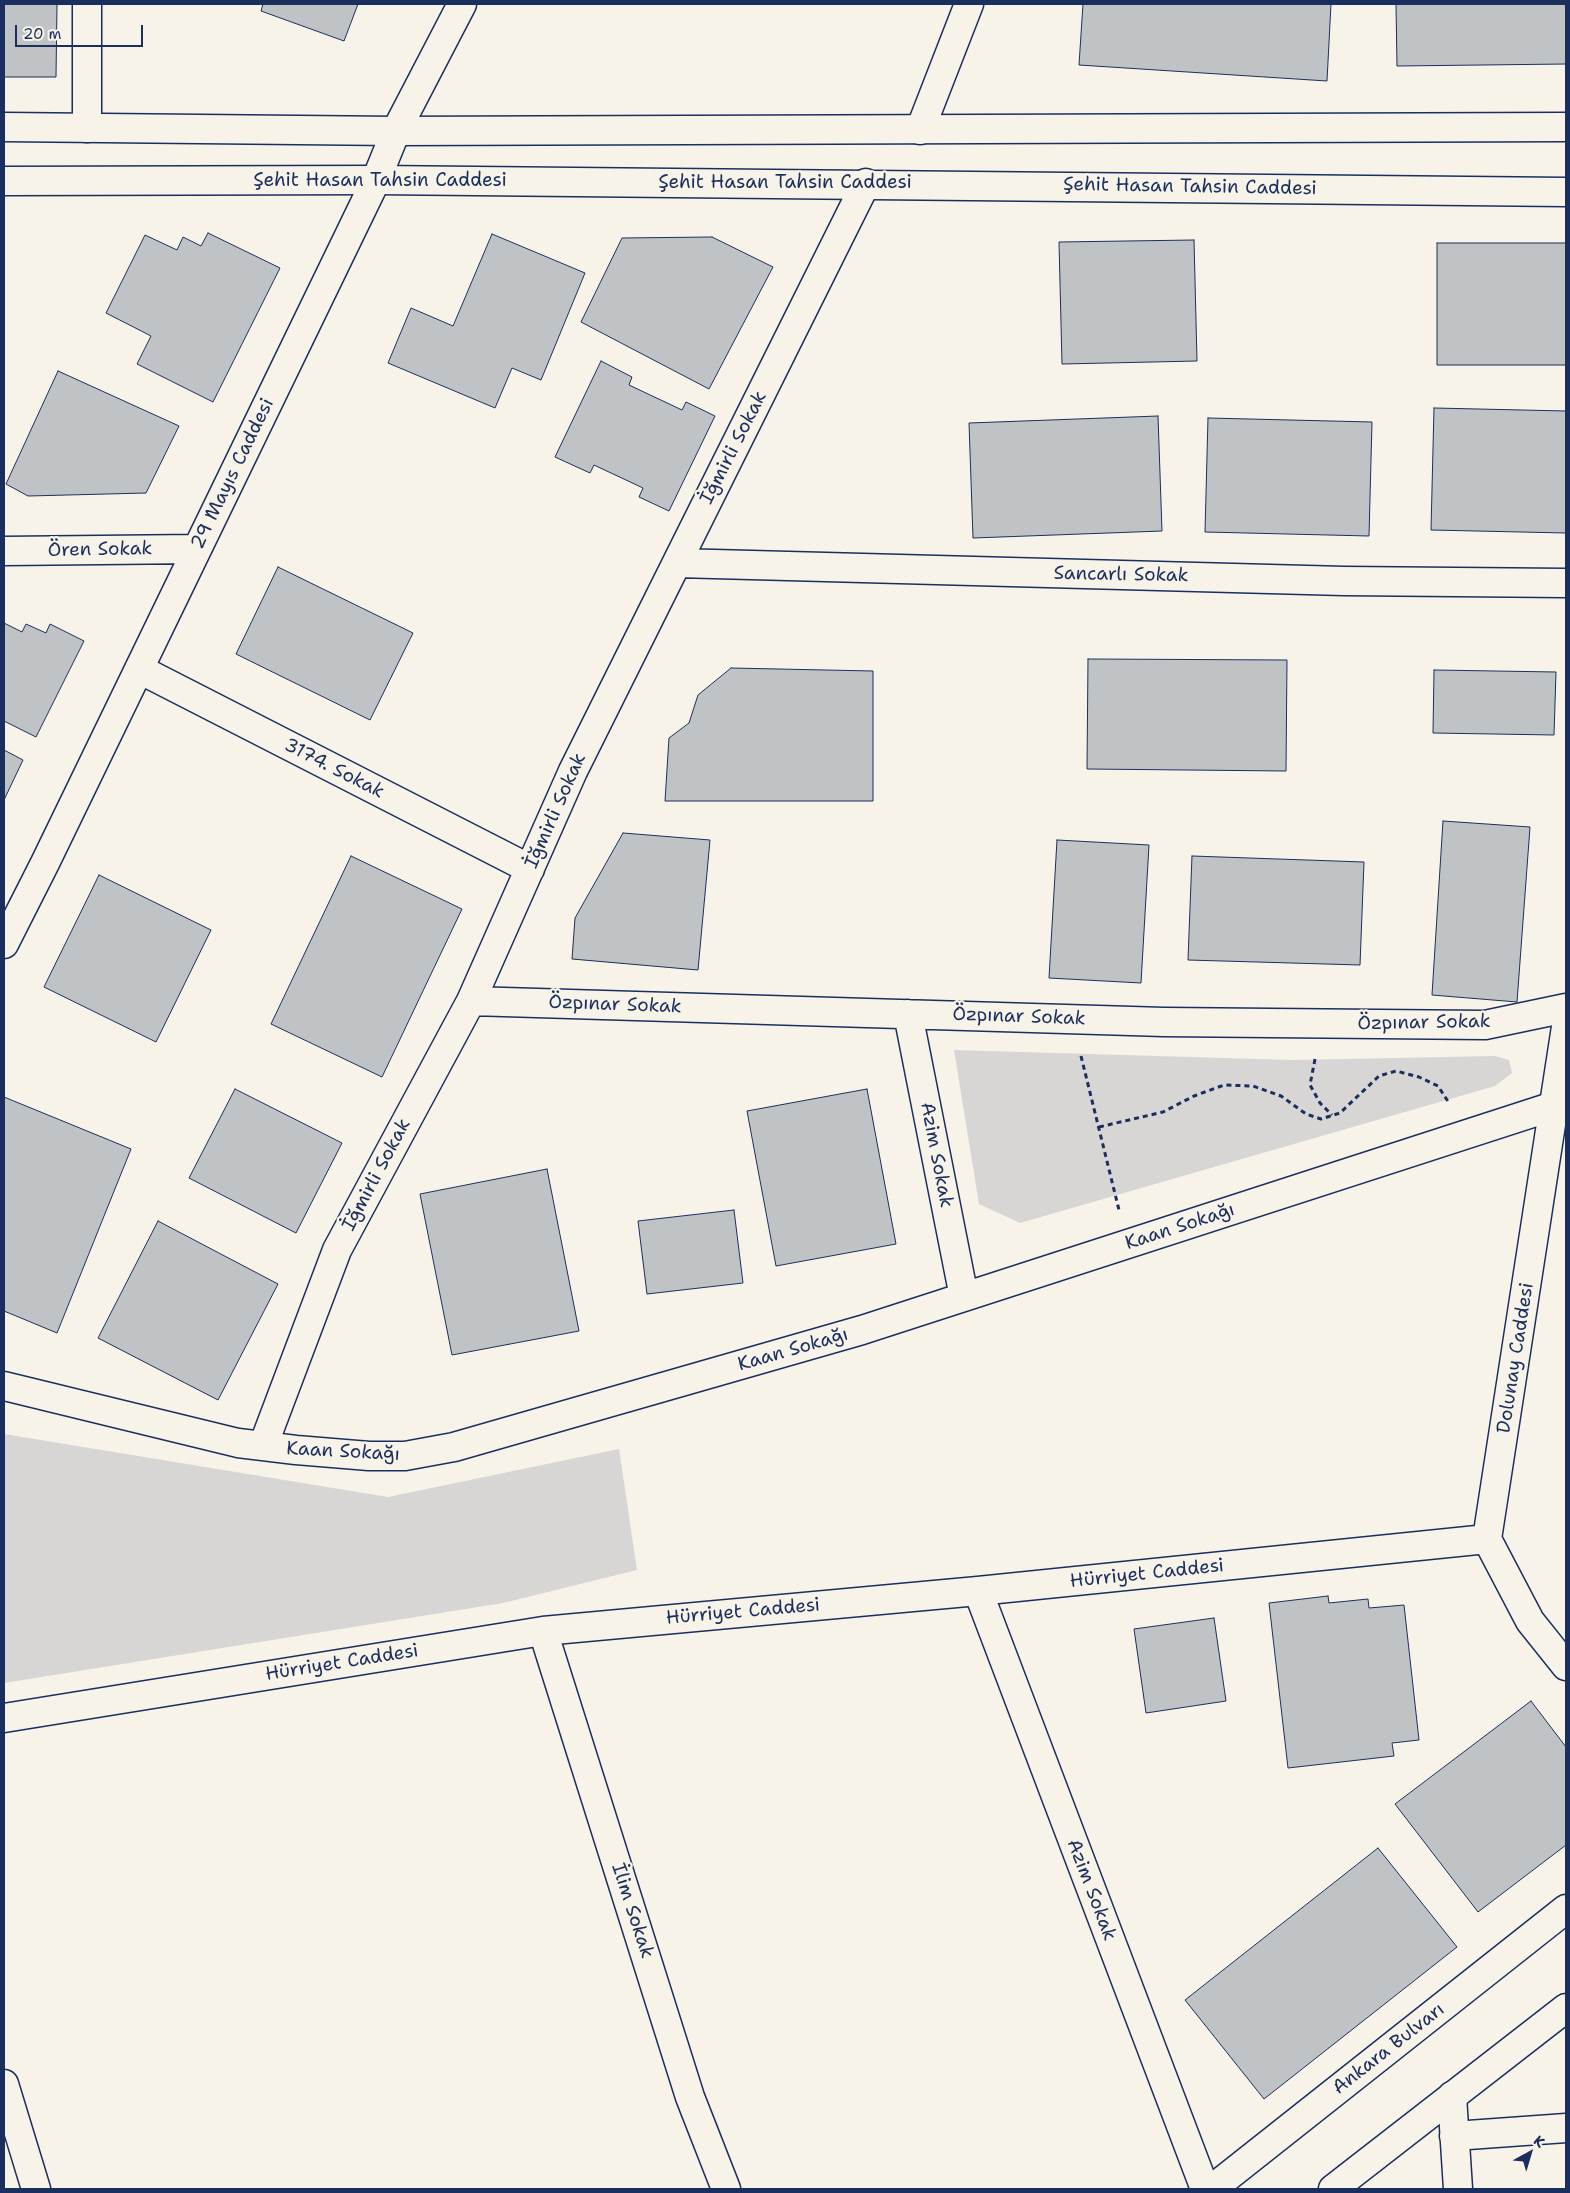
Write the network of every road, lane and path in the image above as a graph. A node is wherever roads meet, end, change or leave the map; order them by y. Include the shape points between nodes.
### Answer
1 (87, 4) edge
2 (462, 4) edge
3 (969, 4) edge
4 (4, 127) edge
5 (1566, 127) edge
6 (87, 128) junction
7 (920, 130) junction
8 (396, 131) junction
9 (376, 180) junction
10 (4, 182) edge
11 (866, 183) junction
12 (1566, 192) edge
13 (197, 549) junction
14 (4, 552) edge
15 (677, 563) junction
16 (1566, 583) edge
17 (139, 669) junction
18 (530, 869) junction
19 (4, 944) edge
20 (471, 1001) junction
21 (1566, 1008) edge
22 (908, 1014) junction
23 (1072, 1019) junction
24 (1326, 1024) junction
25 (1566, 1027) edge
26 (1561, 1104) edge
27 (1332, 1115) junction
28 (1099, 1128) junction
29 (1464, 1136) junction
30 (1128, 1244) junction
31 (964, 1297) junction
32 (4, 1386) edge
33 (263, 1446) junction
34 (1487, 1539) junction
35 (978, 1591) junction
36 (543, 1631) junction
37 (1566, 1666) edge
38 (4, 1718) edge
39 (1566, 1909) edge
40 (1566, 2008) edge
41 (4, 2084) edge
42 (1452, 2096) junction
43 (1566, 2128) edge
44 (1454, 2136) junction
45 (36, 2189) edge
46 (726, 2189) edge
47 (1205, 2189) edge
48 (1212, 2189) edge
49 (1333, 2189) edge
50 (1458, 2189) edge

1 - 6 street
2 - 8 street, 29 Mayıs Caddesi
3 - 7 street
4 - 6 street
5 - 7 street
6 - 8 street
7 - 8 street
8 - 9 street, 29 Mayıs Caddesi
9 - 10 street, Şehit Hasan Tahsin Caddesi
9 - 11 street, Şehit Hasan Tahsin Caddesi
9 - 13 street, 29 Mayıs Caddesi
11 - 12 street, Şehit Hasan Tahsin Caddesi
11 - 15 street, İğmirli Sokak
13 - 14 street, Ören Sokak
13 - 17 street, 29 Mayıs Caddesi
15 - 16 street, Sancarlı Sokak via 1344,581
15 - 18 street, İğmirli Sokak via 573,770
17 - 18 street, 3174. Sokak
17 - 19 street, 29 Mayıs Caddesi
18 - 20 street, İğmirli Sokak
20 - 22 street, Özpınar Sokak
20 - 33 street, İğmirli Sokak via 337,1250
21 - 24 street, Özpınar Sokak via 1485,1025
22 - 23 street, Özpınar Sokak
22 - 31 street, Azim Sokak
23 - 24 street, Özpınar Sokak
23 - 28 path
24 - 27 path via 1310,1085 1320,1103
25 - 26 street, Dolunay Caddesi
26 - 29 street, Kaan Sokağı
26 - 34 street, Dolunay Caddesi
27 - 28 path via 1320,1119 1306,1114 1281,1096 1253,1086 1224,1086 1194,1096 1163,1112
27 - 29 path via 1340,1113 1379,1076 1396,1071 1419,1076 1438,1086
28 - 30 path
29 - 30 street, Kaan Sokağı
30 - 31 street, Kaan Sokağı
31 - 33 street, Kaan Sokağı via 862,1330 454,1447 405,1456 369,1456
32 - 33 street, Kaan Sokağı via 238,1443
34 - 35 street, Hürriyet Caddesi
34 - 37 street via 1530,1621
35 - 36 street, Hürriyet Caddesi
35 - 47 street, Azim Sokak
36 - 38 street, Hürriyet Caddesi
36 - 46 street, İlim Sokak via 690,2096
39 - 48 street, Ankara Bulvarı
40 - 42 street
41 - 45 street
42 - 44 street
42 - 49 street
43 - 44 street
44 - 50 street

